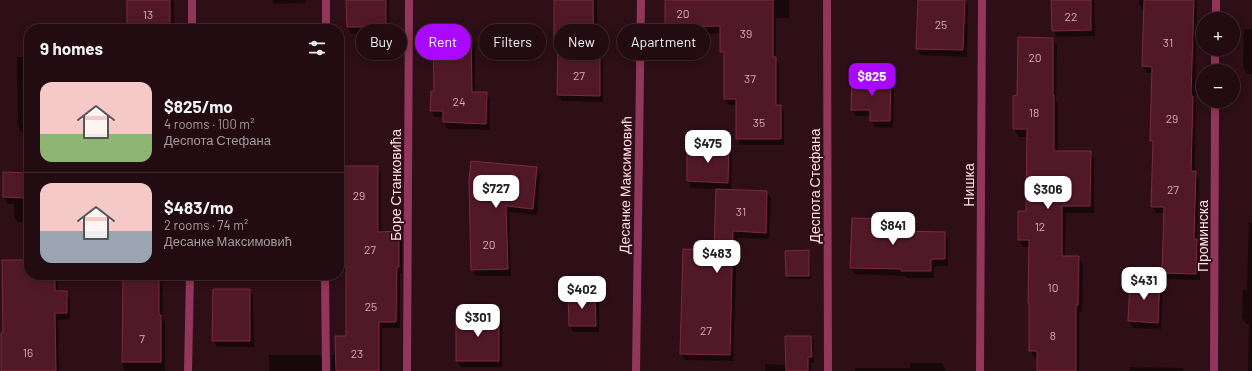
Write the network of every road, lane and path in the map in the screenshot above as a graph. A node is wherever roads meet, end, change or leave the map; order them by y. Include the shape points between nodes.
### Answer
1 (192, 0) edge
2 (326, 0) edge
3 (409, 0) edge
4 (641, 0) edge
5 (827, 0) edge
6 (982, 0) edge
7 (1216, 0) edge
8 (1216, 12) edge
9 (192, 24) edge
10 (326, 24) edge
11 (1215, 108) edge
12 (190, 280) edge
13 (325, 280) edge
14 (188, 371) edge
15 (326, 371) edge
16 (407, 371) edge
17 (636, 371) edge
18 (828, 371) edge
19 (980, 371) edge
20 (1214, 371) edge

1 - 9 street
2 - 10 street
3 - 16 street, Боре Станковића
4 - 17 street, Десанке Максимовић
5 - 18 street, Деспота Стефана
6 - 19 street, Нишка
7 - 8 street
11 - 20 street, Проминска
12 - 14 street
13 - 15 street

